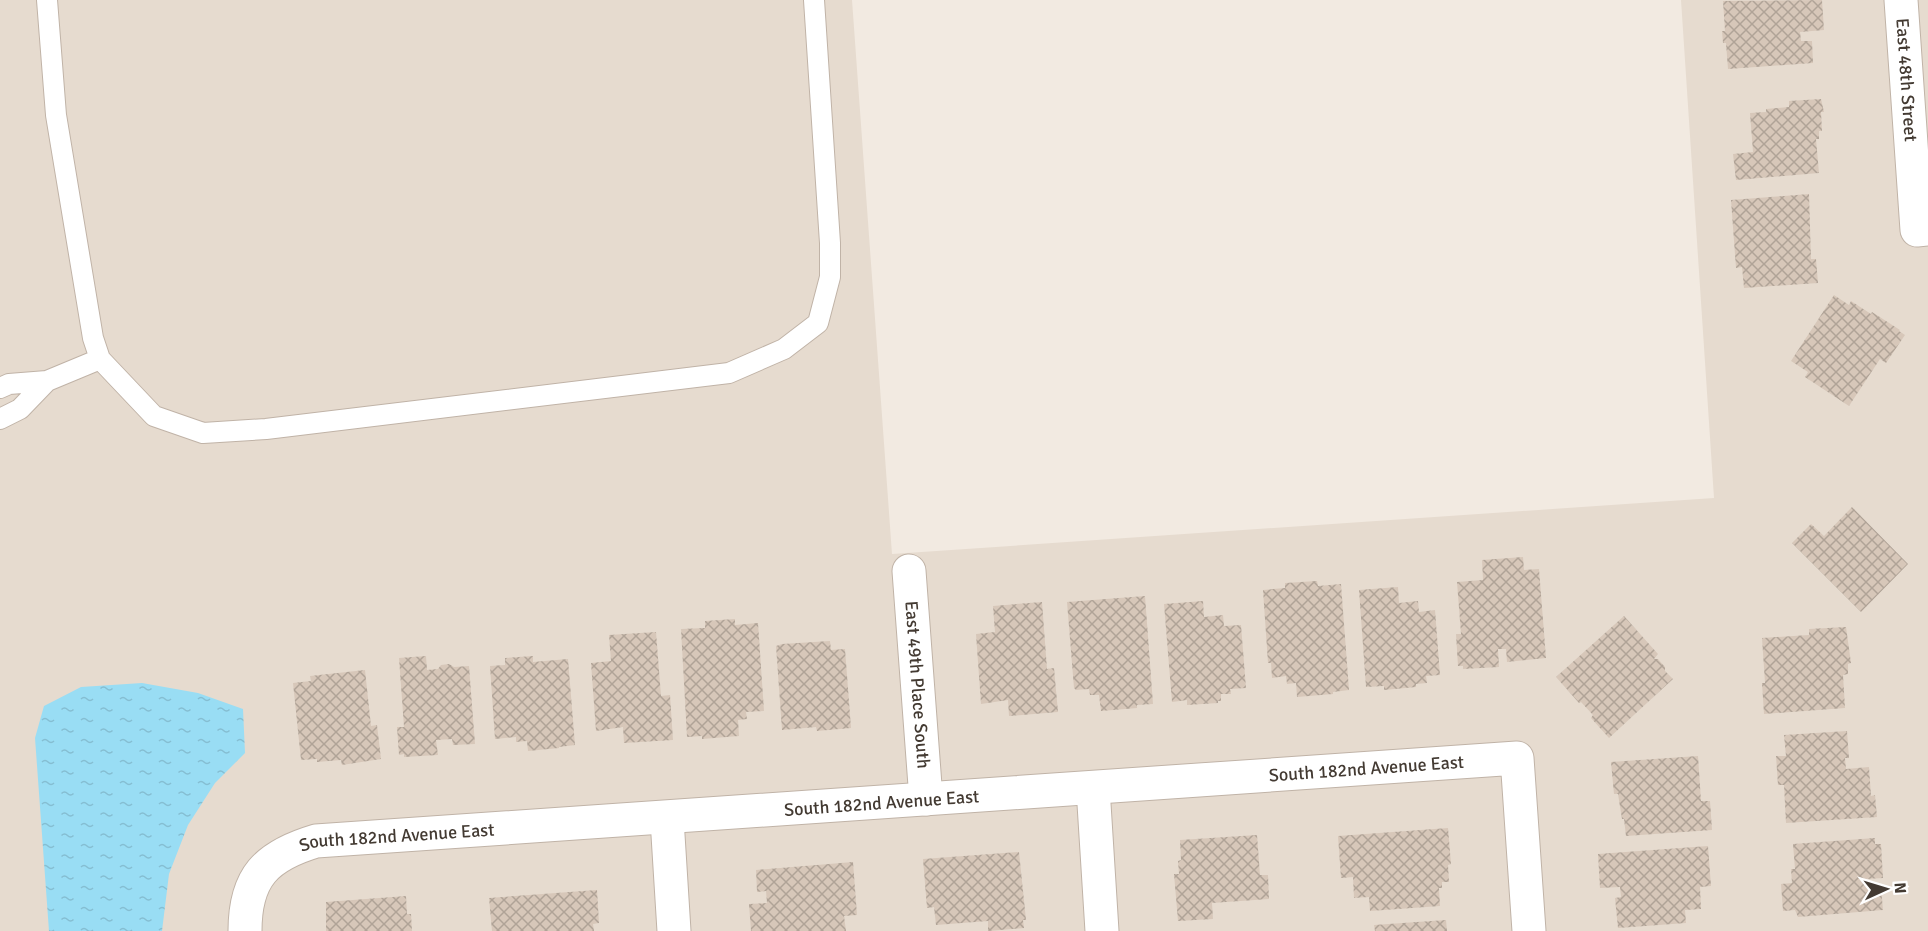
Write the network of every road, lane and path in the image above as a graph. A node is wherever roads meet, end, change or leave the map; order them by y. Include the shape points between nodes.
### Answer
1 (47, 0) edge
2 (814, 0) edge
3 (1901, 0) edge
4 (1923, 230) edge
5 (100, 359) junction
6 (47, 381) junction
7 (0, 388) edge
8 (0, 419) edge
9 (909, 571) dead end
10 (1093, 788) junction
11 (926, 799) junction
12 (667, 819) junction
13 (246, 931) edge
14 (674, 931) edge
15 (1102, 931) edge
16 (1529, 931) edge

1 - 5 lane via 56,115 93,338
2 - 5 lane via 830,277 818,323 784,349 729,373 266,429 203,433 154,417
3 - 4 street, East 48th Street
5 - 6 lane
6 - 7 lane
6 - 8 lane via 20,409
9 - 11 street, East 49th Place South
10 - 11 street, South 182nd Avenue East
10 - 15 street
10 - 16 street, South 182nd Avenue East via 1517,758
11 - 12 street, South 182nd Avenue East
12 - 13 street, South 182nd Avenue East via 316,841 297,846 279,855 258,876 248,896
12 - 14 street

